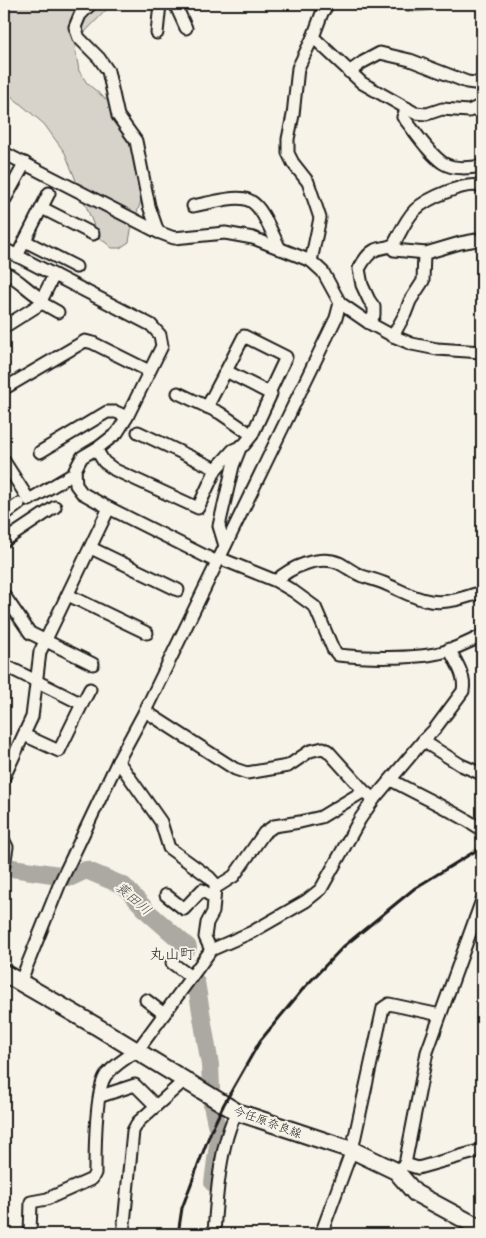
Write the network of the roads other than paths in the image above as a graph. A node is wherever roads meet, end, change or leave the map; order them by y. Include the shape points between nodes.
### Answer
1 (92, 4) edge
2 (160, 4) edge
3 (175, 4) edge
4 (328, 4) edge
5 (186, 28) dead end
6 (157, 33) dead end
7 (313, 37) junction
8 (350, 72) junction
9 (482, 84) edge
10 (482, 105) edge
11 (407, 108) junction
12 (4, 153) edge
13 (24, 163) junction
14 (482, 166) edge
15 (482, 187) edge
16 (49, 193) dead end
17 (4, 201) edge
18 (193, 206) dead end
19 (42, 208) junction
20 (158, 232) junction
21 (93, 234) dead end
22 (482, 239) edge
23 (25, 241) junction
24 (391, 246) junction
25 (4, 249) edge
26 (280, 249) junction
27 (424, 253) junction
28 (17, 256) junction
29 (311, 261) junction
30 (76, 267) dead end
31 (4, 272) edge
32 (54, 275) junction
33 (42, 301) junction
34 (340, 303) junction
35 (58, 312) dead end
36 (369, 323) junction
37 (4, 327) edge
38 (393, 336) junction
39 (482, 352) edge
40 (149, 371) junction
41 (226, 371) junction
42 (5, 388) dead end
43 (178, 393) dead end
44 (269, 393) junction
45 (207, 407) junction
46 (127, 417) junction
47 (138, 432) dead end
48 (252, 435) junction
49 (241, 446) junction
50 (96, 449) junction
51 (40, 452) dead end
52 (4, 461) edge
53 (216, 470) junction
54 (75, 473) junction
55 (19, 504) dead end
56 (55, 507) dead end
57 (110, 508) junction
58 (4, 515) edge
59 (4, 540) edge
60 (225, 546) junction
61 (91, 548) junction
62 (218, 560) junction
63 (276, 581) junction
64 (178, 590) dead end
65 (482, 592) edge
66 (4, 595) edge
67 (68, 595) junction
68 (147, 633) dead end
69 (482, 636) edge
70 (46, 641) junction
71 (449, 650) junction
72 (93, 664) dead end
73 (4, 665) edge
74 (37, 682) junction
75 (90, 689) dead end
76 (82, 704) junction
77 (145, 711) junction
78 (24, 735) junction
79 (422, 741) junction
80 (118, 761) junction
81 (482, 774) edge
82 (4, 777) edge
83 (391, 780) junction
84 (369, 795) junction
85 (482, 825) edge
86 (4, 841) edge
87 (4, 865) edge
88 (215, 892) junction
89 (166, 895) dead end
90 (482, 900) edge
91 (211, 950) junction
92 (172, 963) dead end
93 (4, 973) edge
94 (191, 977) junction
95 (20, 983) junction
96 (146, 1000) dead end
97 (164, 1014) junction
98 (440, 1015) junction
99 (137, 1051) junction
100 (185, 1080) junction
101 (101, 1096) junction
102 (156, 1106) junction
103 (237, 1112) junction
104 (352, 1150) junction
105 (482, 1150) edge
106 (401, 1167) junction
107 (482, 1229) edge
108 (30, 1234) edge
109 (123, 1234) edge
110 (214, 1234) edge
111 (321, 1234) edge

1 - 20 street via 80,15 75,27 79,38 108,71 118,116 136,141 149,206
2 - 6 street
3 - 5 street
4 - 7 street
7 - 8 street
7 - 29 street via 298,68 288,146 293,163 308,182 320,218
8 - 9 street via 380,53
8 - 11 street via 362,83
10 - 11 street via 468,111 442,109 427,114
11 - 14 street via 403,118 443,163 454,167
12 - 13 street
13 - 17 street
13 - 20 street
15 - 24 street via 470,185 422,205 413,212
16 - 19 street
18 - 26 street via 237,197 250,199 263,213
19 - 21 street
19 - 23 street
20 - 26 street via 174,238 225,233 253,238
22 - 27 street
23 - 28 street
23 - 30 street
24 - 27 street via 400,252
24 - 36 street via 374,251 359,269 362,285 374,308
25 - 28 street
26 - 29 street
27 - 38 street via 423,281
28 - 32 street
29 - 34 street via 323,272
31 - 33 street via 18,278
32 - 33 street
32 - 40 street via 151,325 160,335 162,346
33 - 35 street
33 - 37 street
34 - 36 street
34 - 60 street via 336,318
36 - 38 street
38 - 39 street via 437,349
40 - 42 street via 86,341
40 - 46 street
41 - 44 street
41 - 44 street via 244,336 286,357
41 - 45 street
43 - 45 street
44 - 48 street
45 - 48 street
46 - 50 street via 117,433
46 - 51 street via 107,412
47 - 53 street
48 - 49 street
49 - 53 street via 233,450
49 - 60 street via 232,466 219,526
50 - 53 street via 104,462 115,470 198,508
50 - 54 street via 82,457
52 - 54 street via 28,500
54 - 57 street via 76,485 82,492
55 - 58 street
56 - 59 street
57 - 61 street
57 - 62 street
60 - 62 street
61 - 64 street
61 - 67 street
62 - 63 street
62 - 77 street
63 - 65 street via 284,573 326,560 430,602 448,602
63 - 71 street via 315,607 338,654 354,657 414,656
66 - 70 street via 30,633
67 - 68 street
67 - 70 street
69 - 71 street
70 - 72 street
70 - 74 street via 39,657
71 - 79 street via 465,683 463,691
73 - 74 street
74 - 76 street
74 - 78 street via 32,718
75 - 76 street
76 - 78 street via 59,751
77 - 80 street
77 - 84 street via 235,769 247,772 288,766 310,751 323,748
78 - 82 street
79 - 81 street
79 - 83 street
80 - 88 street via 160,822 168,848 209,877
80 - 95 street via 60,883
83 - 84 street
83 - 85 street via 478,827
84 - 88 street via 321,817 274,826 264,833 234,876
84 - 91 street via 360,820 321,890 252,932
86 - 87 street
88 - 89 street via 202,890 184,909
88 - 91 street via 205,937
90 - 98 street
91 - 94 street
92 - 94 street
93 - 95 main road, 今任原奈良線
94 - 97 street
95 - 99 main road, 今任原奈良線
96 - 97 street
97 - 99 street
98 - 104 street via 389,1004 384,1008
98 - 106 street via 427,1052
99 - 100 main road, 今任原奈良線
99 - 101 street via 106,1075
100 - 102 street
100 - 103 main road, 今任原奈良線
101 - 102 street via 135,1085
101 - 108 street via 92,1179 47,1199 31,1202
102 - 109 street via 138,1122 133,1132
103 - 104 main road, 今任原奈良線
103 - 110 street via 226,1138
104 - 106 main road, 今任原奈良線
104 - 111 street
105 - 106 street via 418,1168
106 - 107 main road, 今任原奈良線 via 415,1193

